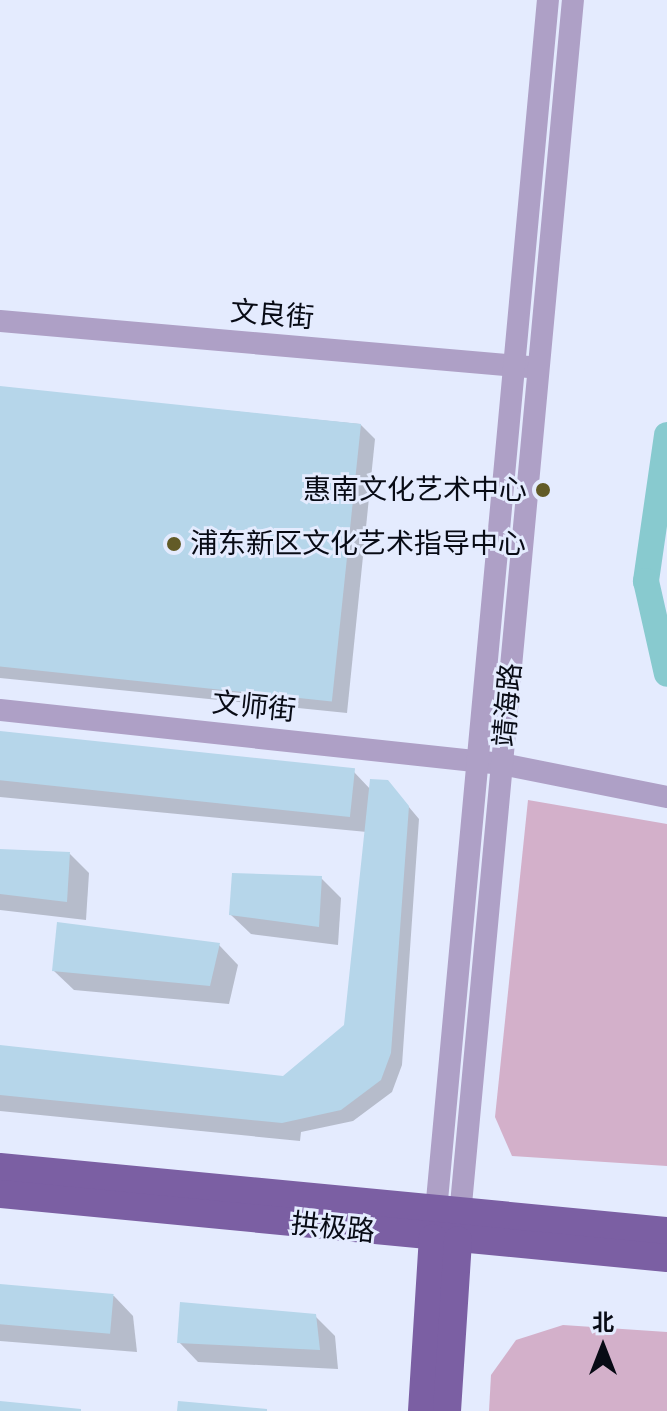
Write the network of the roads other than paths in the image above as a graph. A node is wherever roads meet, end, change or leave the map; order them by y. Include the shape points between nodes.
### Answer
1 (548, 0) edge
2 (573, 0) edge
3 (0, 321) edge
4 (514, 366) junction
5 (539, 368) junction
6 (0, 710) edge
7 (478, 762) junction
8 (502, 764) junction
9 (667, 797) edge
10 (0, 1167) edge
11 (0, 1194) edge
12 (447, 1225) junction
13 (667, 1231) edge
14 (667, 1258) edge
15 (422, 1411) edge
16 (447, 1411) edge

1 - 4 street, 靖海路
2 - 5 street, 靖海路
3 - 4 street, 文良街
4 - 5 street, 文良街
4 - 7 street, 靖海路
5 - 8 street, 靖海路
6 - 7 street, 文师街
7 - 8 street, 文师街
7 - 12 street, 靖海路
8 - 9 street, 文师街
8 - 12 street, 靖海路
10 - 12 main road, 拱极路
11 - 12 main road, 拱极路
12 - 13 main road, 拱极路
12 - 14 main road, 拱极路
12 - 15 main road, 靖海路
12 - 16 main road, 靖海路

